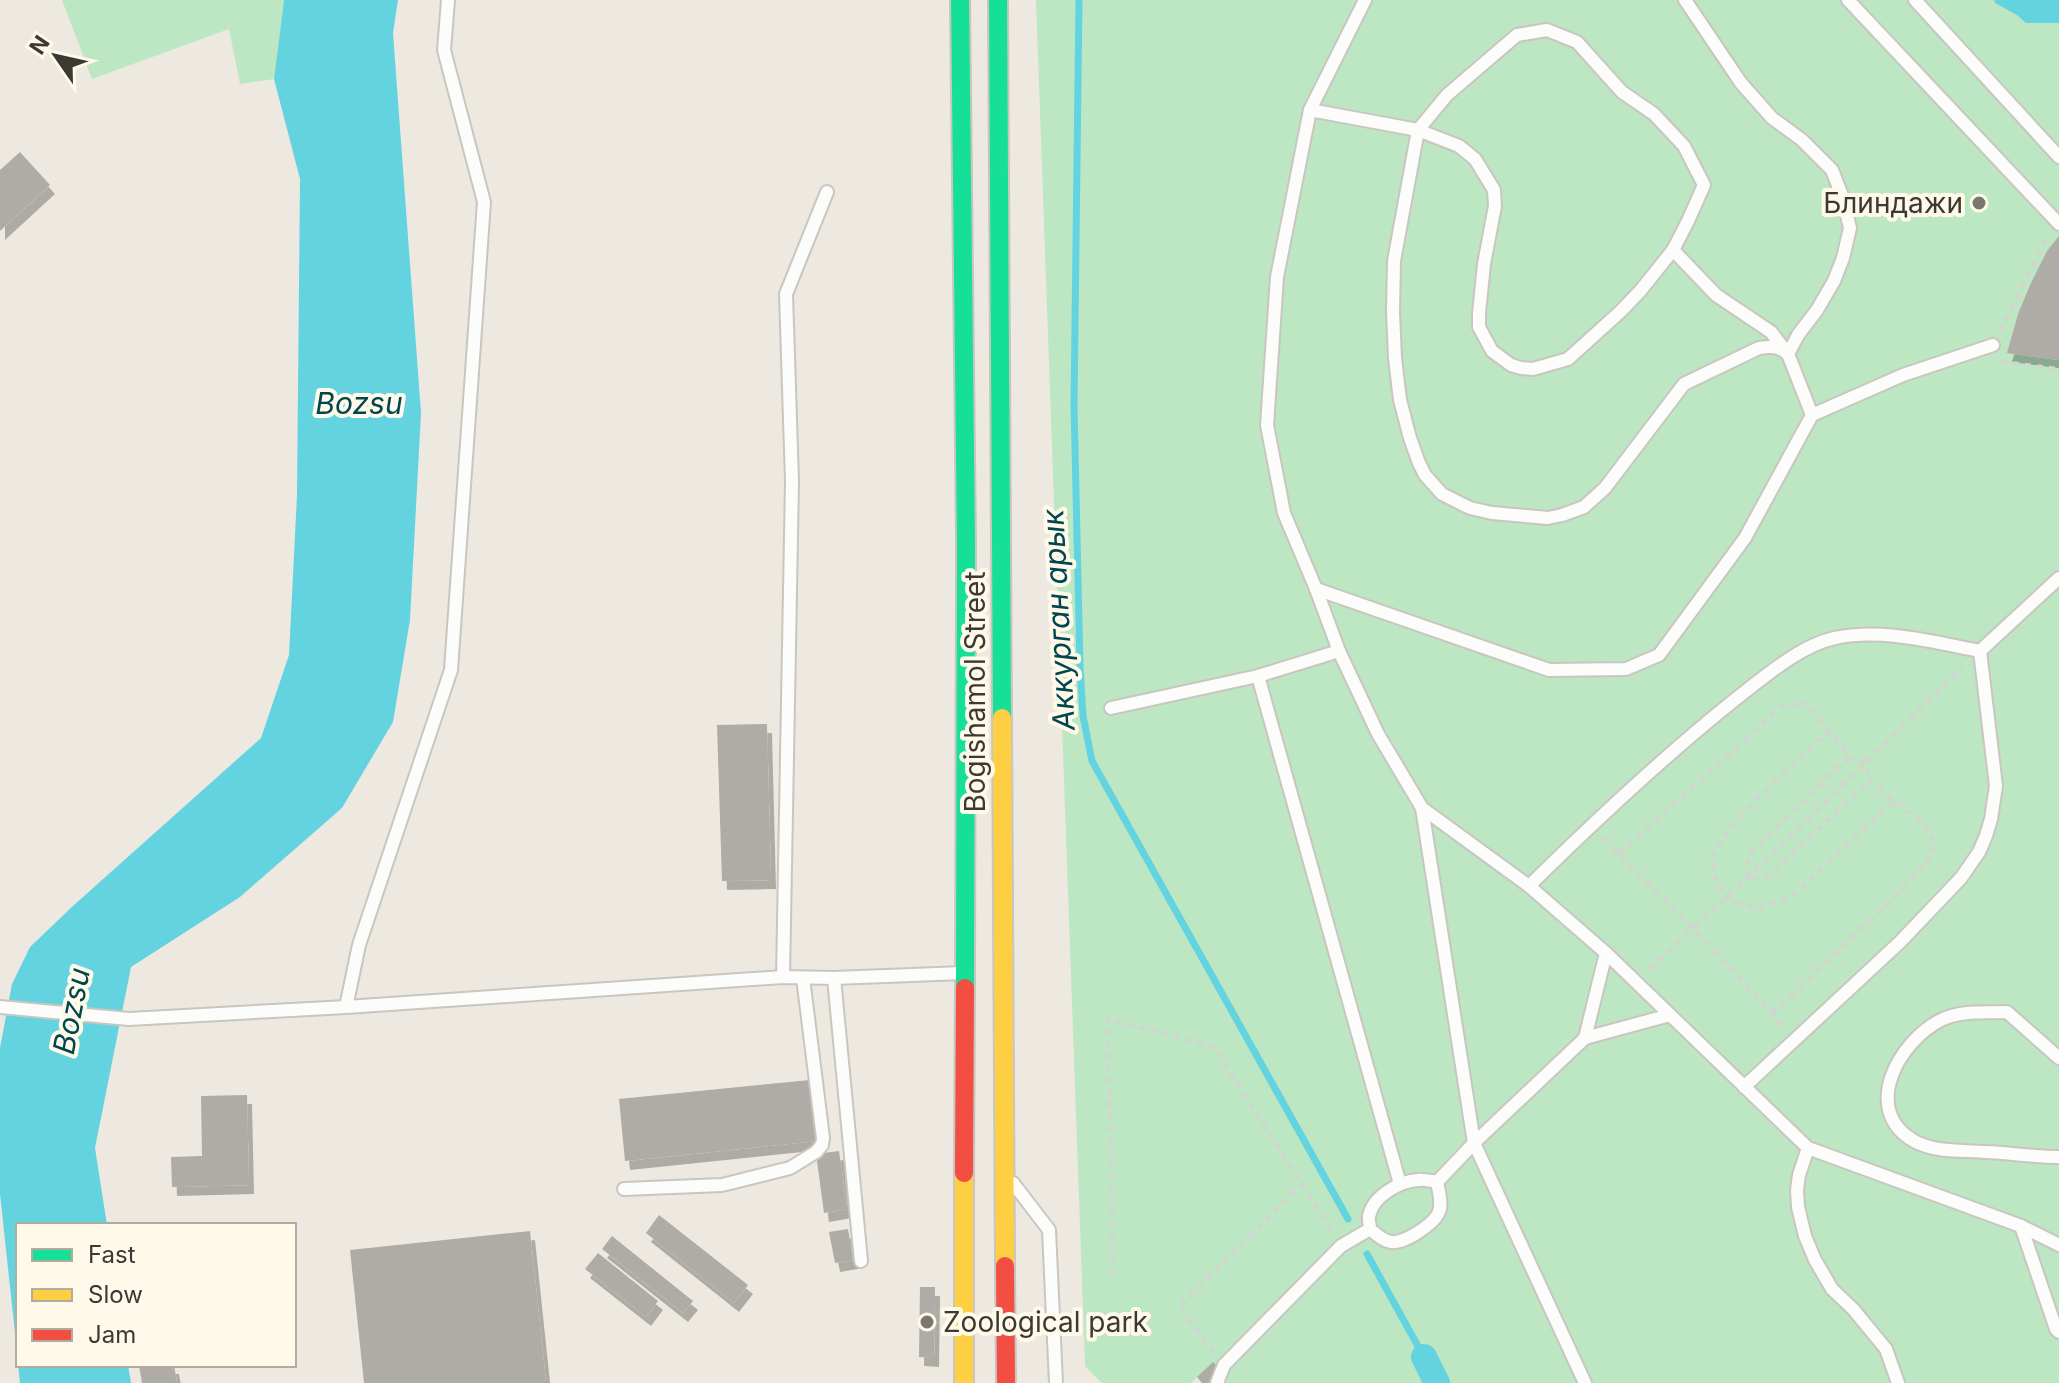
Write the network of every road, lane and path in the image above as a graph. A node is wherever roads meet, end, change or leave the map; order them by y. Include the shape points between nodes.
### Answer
1 (448, 0) edge
2 (960, 0) edge
3 (998, 0) edge
4 (1365, 0) edge
5 (1685, 0) edge
6 (1848, 0) edge
7 (1915, 0) edge
8 (1310, 110) junction
9 (1418, 130) junction
10 (2059, 157) edge
11 (827, 192) dead end
12 (2057, 222) edge
13 (1673, 250) junction
14 (1993, 345) junction
15 (1788, 354) junction
16 (2059, 369) edge
17 (1812, 415) junction
18 (966, 543) junction
19 (1002, 543) junction
20 (2059, 578) edge
21 (1316, 589) junction
22 (1339, 651) junction
23 (1980, 651) junction
24 (1258, 676) junction
25 (1111, 708) dead end
26 (1830, 730) junction
27 (1849, 757) junction
28 (1865, 762) junction
29 (1869, 780) junction
30 (1894, 801) junction
31 (1422, 808) junction
32 (1591, 825) junction
33 (1619, 853) junction
34 (1747, 878) junction
35 (1529, 886) junction
36 (1726, 896) junction
37 (1693, 929) junction
38 (1606, 953) junction
39 (965, 973) junction
40 (783, 977) junction
41 (803, 978) junction
42 (834, 978) junction
43 (1637, 982) junction
44 (0, 1007) edge
45 (346, 1007) junction
46 (1772, 1013) junction
47 (1670, 1015) junction
48 (1585, 1038) junction
49 (1795, 1038) junction
50 (2059, 1058) edge
51 (1744, 1087) junction
52 (1474, 1143) junction
53 (1808, 1148) junction
54 (2059, 1157) edge
55 (1005, 1173) junction
56 (1437, 1182) junction
57 (1400, 1184) junction
58 (1301, 1185) junction
59 (624, 1189) dead end
60 (2021, 1226) junction
61 (1370, 1229) junction
62 (2059, 1245) edge
63 (1341, 1246) junction
64 (861, 1261) dead end
65 (1113, 1275) dead end
66 (2059, 1332) edge
67 (1224, 1365) junction
68 (964, 1383) edge
69 (1006, 1383) edge
70 (1056, 1383) edge
71 (1217, 1383) edge
72 (1585, 1383) edge
73 (1898, 1383) edge

1 - 45 lane via 444,50 484,202 451,670 359,945
2 - 18 main road, Bogishamol Street
3 - 19 main road, Bogishamol Street
4 - 8 lane
5 - 15 lane via 1741,83 1832,170 1843,198 1850,228 1843,258 1829,291
6 - 12 lane
7 - 10 lane
8 - 9 lane
8 - 21 lane via 1277,277 1267,425 1284,513
9 - 13 lane via 1447,95 1517,35 1547,30 1577,42 1622,92 1654,114 1684,146 1704,185
9 - 13 lane via 1459,146 1475,159 1494,190 1479,327 1492,351 1511,365 1533,369 1568,359 1641,290
9 - 15 lane via 1394,261 1395,358 1414,451 1442,494 1470,508 1510,516 1548,518 1576,512 1605,488 1684,384 1759,348 1781,348
11 - 40 lane via 786,294 792,481
12 - 14 path
13 - 15 lane via 1716,295 1771,332
14 - 16 path via 2004,362
14 - 17 lane via 1903,375
15 - 17 lane
17 - 21 lane via 1745,538 1659,655 1626,669 1549,670
18 - 19 main road via 983,554
18 - 39 main road, Bogishamol Street
19 - 55 main road, Bogishamol Street
20 - 23 lane
21 - 22 lane
22 - 24 lane
22 - 31 lane via 1378,734
23 - 28 path
23 - 32 lane via 1875,635 1822,642 1758,682
23 - 49 lane via 1996,786 1979,852 1900,942
24 - 25 lane
24 - 57 lane
26 - 27 path
26 - 33 path via 1806,703 1782,706
26 - 36 path via 1723,837 1712,858 1714,875
27 - 28 path
27 - 34 path via 1750,853
28 - 29 path
28 - 34 path
29 - 30 path
29 - 34 path via 1770,876
30 - 36 path via 1790,898 1759,908
30 - 46 path via 1922,821 1936,844 1924,865
31 - 35 lane
31 - 52 lane
32 - 33 path
32 - 35 lane
33 - 37 path
34 - 36 path
35 - 38 lane
36 - 37 path
37 - 43 path
37 - 46 path
38 - 43 lane
38 - 48 lane
39 - 42 lane
39 - 68 main road, Bogishamol Street
40 - 41 lane
40 - 45 lane
41 - 42 lane
41 - 59 lane via 822,1145 790,1168 722,1185
42 - 64 lane
43 - 47 lane
44 - 45 lane via 129,1019
46 - 49 path
47 - 48 lane
47 - 51 lane
48 - 52 lane
49 - 51 lane
50 - 54 lane via 2007,1012 1966,1013 1924,1030 1888,1084 1889,1114 1913,1140 1933,1148
51 - 53 lane
52 - 56 lane
52 - 72 lane
53 - 60 lane
53 - 73 lane via 1797,1190 1805,1236 1832,1289 1886,1349
55 - 69 main road, Bogishamol Street
55 - 70 lane via 1049,1230
56 - 57 lane
56 - 61 lane via 1439,1213 1429,1225 1400,1242 1387,1242
57 - 61 lane via 1376,1202
58 - 63 path
58 - 65 path via 1214,1047 1108,1019
58 - 67 path via 1179,1307
60 - 62 lane
60 - 66 lane
61 - 63 lane
63 - 67 lane
67 - 71 lane

